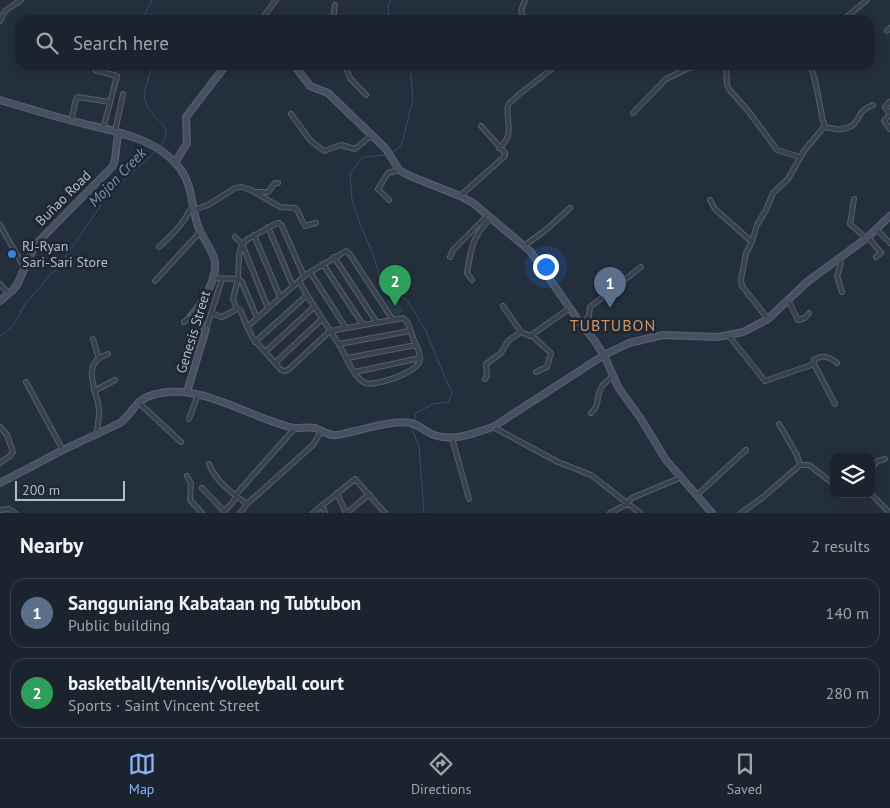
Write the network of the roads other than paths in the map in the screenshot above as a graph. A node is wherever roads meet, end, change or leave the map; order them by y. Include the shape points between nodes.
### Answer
1 (21, 0) edge
2 (276, 0) edge
3 (525, 0) edge
4 (867, 0) edge
5 (335, 5) dead end
6 (265, 15) edge
7 (334, 15) edge
8 (523, 15) edge
9 (849, 15) edge
10 (0, 21) edge
11 (95, 70) dead end
12 (222, 70) edge
13 (298, 70) edge
14 (347, 70) edge
15 (548, 70) edge
16 (686, 70) edge
17 (726, 70) edge
18 (812, 70) edge
19 (106, 73) joint
20 (123, 94) dead end
21 (366, 95) dead end
22 (0, 100) edge
23 (110, 102) junction
24 (888, 102) dead end
25 (873, 105) dead end
26 (633, 113) dead end
27 (291, 114) dead end
28 (71, 121) junction
29 (481, 126) dead end
30 (824, 127) junction
31 (103, 129) junction
32 (890, 129) edge
33 (117, 133) junction
34 (372, 135) junction
35 (499, 148) junction
36 (800, 157) junction
37 (175, 163) junction
38 (399, 170) junction
39 (278, 183) dead end
40 (254, 192) junction
41 (460, 196) junction
42 (389, 200) dead end
43 (710, 200) dead end
44 (854, 200) dead end
45 (193, 208) junction
46 (570, 208) dead end
47 (489, 216) junction
48 (890, 216) edge
49 (316, 223) dead end
50 (0, 225) edge
51 (268, 227) junction
52 (876, 229) junction
53 (200, 232) junction
54 (254, 235) junction
55 (235, 238) dead end
56 (867, 238) junction
57 (752, 242) junction
58 (890, 243) edge
59 (242, 244) junction
60 (524, 246) junction
61 (158, 247) dead end
62 (876, 256) dead end
63 (334, 257) junction
64 (450, 258) dead end
65 (838, 259) junction
66 (323, 264) junction
67 (641, 267) dead end
68 (25, 269) junction
69 (310, 272) junction
70 (304, 276) junction
71 (212, 278) junction
72 (222, 279) junction
73 (238, 280) junction
74 (472, 280) dead end
75 (155, 281) dead end
76 (299, 281) junction
77 (0, 284) edge
78 (293, 286) junction
79 (842, 292) dead end
80 (9, 294) junction
81 (307, 295) junction
82 (280, 297) junction
83 (788, 300) junction
84 (0, 301) edge
85 (503, 306) dead end
86 (314, 307) junction
87 (268, 308) junction
88 (570, 308) junction
89 (237, 309) junction
90 (211, 313) junction
91 (810, 313) dead end
92 (191, 316) junction
93 (257, 318) junction
94 (322, 319) junction
95 (768, 319) junction
96 (393, 320) junction
97 (184, 322) dead end
98 (377, 323) junction
99 (581, 324) junction
100 (364, 325) junction
101 (247, 326) junction
102 (346, 328) junction
103 (206, 329) junction
104 (330, 331) junction
105 (410, 331) junction
106 (521, 332) junction
107 (531, 335) junction
108 (729, 336) junction
109 (93, 340) dead end
110 (256, 342) junction
111 (339, 344) junction
112 (416, 345) junction
113 (265, 352) junction
114 (108, 354) dead end
115 (604, 355) junction
116 (99, 358) junction
117 (347, 358) junction
118 (420, 358) junction
119 (275, 363) junction
120 (837, 363) dead end
121 (814, 364) junction
122 (355, 372) junction
123 (536, 372) dead end
124 (612, 377) junction
125 (485, 379) dead end
126 (115, 380) dead end
127 (26, 382) dead end
128 (94, 390) junction
129 (188, 392) junction
130 (198, 394) junction
131 (138, 402) junction
132 (835, 404) dead end
133 (591, 413) dead end
134 (189, 419) dead end
135 (780, 424) dead end
136 (0, 427) edge
137 (493, 427) junction
138 (295, 428) junction
139 (321, 430) junction
140 (97, 433) junction
141 (452, 438) junction
142 (181, 442) dead end
143 (63, 450) junction
144 (746, 450) dead end
145 (885, 459) dead end
146 (0, 463) edge
147 (209, 464) dead end
148 (875, 464) edge
149 (800, 465) junction
150 (187, 476) dead end
151 (682, 477) junction
152 (1, 481) edge
153 (830, 481) edge
154 (202, 488) dead end
155 (338, 493) junction
156 (369, 494) junction
157 (697, 495) junction
158 (236, 496) junction
159 (875, 498) edge
160 (469, 499) dead end
161 (247, 504) junction
162 (627, 504) junction
163 (322, 505) junction
164 (0, 510) edge
165 (224, 512) edge
166 (15, 513) edge
167 (202, 513) edge
168 (240, 513) edge
169 (312, 513) edge
170 (325, 513) edge
171 (346, 513) edge
172 (385, 513) edge
173 (610, 513) edge
174 (640, 513) edge
175 (712, 513) edge
176 (741, 513) edge
177 (890, 513) edge

1 - 10 street via 5,11
2 - 6 street
3 - 8 street
4 - 9 street
5 - 7 street
11 - 19 street
12 - 37 street via 186,117 186,143
13 - 34 street via 310,86 328,93
14 - 21 street
15 - 35 street via 509,103 509,137
16 - 26 street via 666,79
17 - 36 street via 729,89 777,150
18 - 30 street
19 - 23 street via 117,76
20 - 33 street
22 - 28 street
23 - 28 street via 78,97
23 - 31 street
24 - 32 street via 885,107 890,114 884,120
25 - 30 street via 850,126 840,130
27 - 34 street via 310,140 324,151 341,145 355,148
28 - 31 street
29 - 35 street
30 - 36 street
31 - 33 street
33 - 37 street via 152,145
33 - 68 street, Buñao Road via 112,166 36,245
34 - 38 street via 390,154
35 - 41 street via 504,156
36 - 57 street via 788,179 773,193
37 - 45 street via 185,178
38 - 41 street
38 - 42 street via 388,173 378,189
39 - 40 street via 268,192
40 - 45 street via 236,188 208,205
40 - 49 street via 280,207 296,208 306,226
41 - 47 street
43 - 57 street via 715,209
44 - 56 street via 850,224
45 - 53 street
45 - 61 street
46 - 60 street
47 - 60 street
47 - 64 street via 453,250
47 - 74 street via 471,248 467,274
48 - 52 street
50 - 68 street
51 - 54 street
51 - 70 street via 277,223 282,226
51 - 78 street
52 - 56 street
52 - 58 street
53 - 71 street via 214,258
53 - 75 street
54 - 59 street
54 - 82 street
55 - 59 street
56 - 62 street via 881,253
56 - 65 street
57 - 95 street via 743,264 742,286
59 - 73 street
59 - 87 street
60 - 88 street via 539,262
63 - 66 street
63 - 96 street via 344,251 350,253
63 - 98 street
65 - 79 street
65 - 83 street
66 - 69 street
66 - 100 street
67 - 99 street via 590,307 589,316
68 - 80 street, Buñao Road
69 - 70 street
69 - 102 street
70 - 76 street
71 - 72 street
71 - 92 street via 203,300
72 - 73 street
72 - 90 street, Genesis Street
73 - 89 street via 233,299
73 - 93 street via 244,284
76 - 78 street
76 - 81 street
77 - 80 street
78 - 82 street
80 - 84 street, Buñao Road
81 - 86 street
81 - 110 street
82 - 87 street
83 - 91 street via 797,320
83 - 95 street
85 - 106 street
86 - 94 street
86 - 113 street
87 - 93 street
88 - 99 street
88 - 107 street
89 - 90 street via 222,317
89 - 101 street
90 - 103 street, Genesis Street
92 - 97 street
92 - 103 street
93 - 101 street
94 - 104 street
94 - 119 street
95 - 108 street
96 - 98 street
96 - 105 street via 404,319
98 - 100 street
99 - 115 street
100 - 102 street
101 - 110 street
102 - 104 street
103 - 129 street, Genesis Street
104 - 111 street
104 - 119 street via 288,370 283,371
105 - 111 street
105 - 112 street
106 - 107 street
106 - 125 street via 486,364
107 - 123 street via 551,353 547,368
108 - 115 street via 663,335 629,343
108 - 121 street via 765,381
109 - 116 street
110 - 113 street
111 - 117 street
112 - 117 street
112 - 118 street
113 - 119 street
114 - 116 street
115 - 124 street
115 - 137 street
116 - 128 street via 91,377
117 - 122 street
118 - 122 street
118 - 122 street via 410,370 382,382 366,384
120 - 121 street via 819,356
121 - 132 street
124 - 133 street via 601,387 598,405
124 - 151 street via 666,460
126 - 128 street
127 - 143 street
128 - 140 street via 99,409
129 - 130 street
129 - 131 street via 161,394
130 - 134 street
130 - 138 street
131 - 140 street via 128,417
131 - 142 street
135 - 149 street
136 - 146 street via 7,435 13,452
137 - 141 street
137 - 162 street via 558,462 591,475
138 - 139 street
138 - 158 street
139 - 141 street via 336,435 399,423 413,424 435,435
139 - 161 street via 313,445
140 - 143 street
141 - 160 street
143 - 152 street
144 - 157 street
145 - 148 street
147 - 158 street via 215,476
149 - 153 street via 809,465
149 - 176 street
150 - 167 street via 190,500
151 - 157 street
151 - 162 street via 632,498
154 - 165 street
155 - 156 street via 355,479
155 - 163 street
155 - 171 street
156 - 171 street
156 - 172 street
157 - 175 street
158 - 161 street
158 - 165 street
159 - 177 street
161 - 168 street
162 - 173 street
162 - 174 street
163 - 169 street
163 - 170 street
164 - 166 street via 9,509

